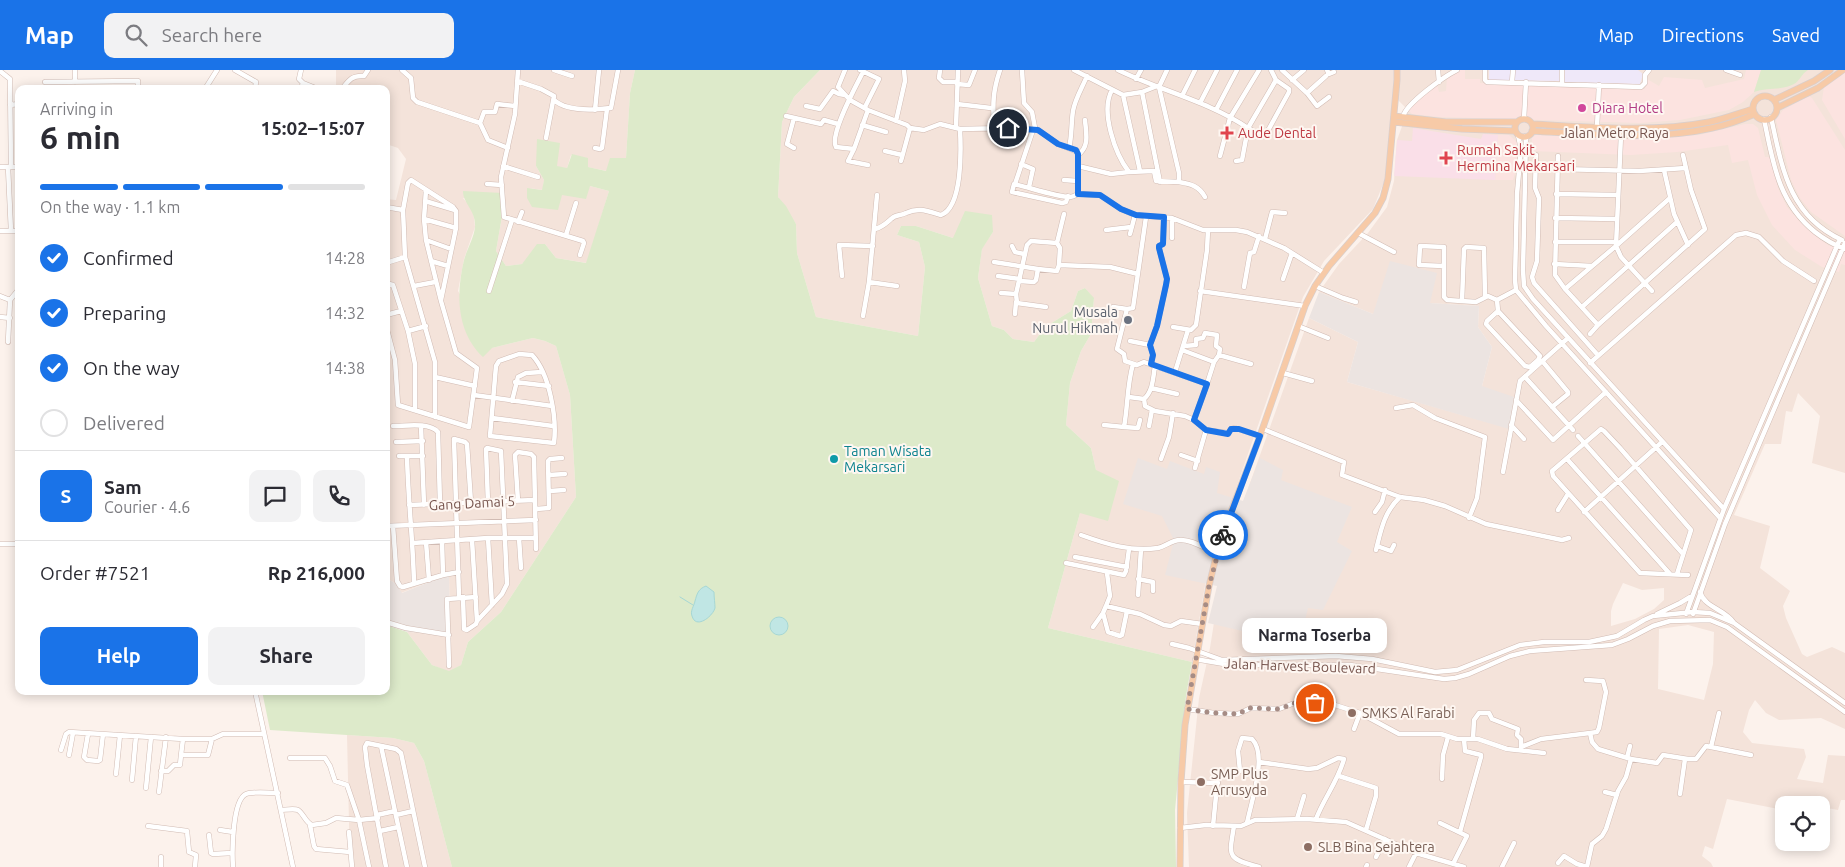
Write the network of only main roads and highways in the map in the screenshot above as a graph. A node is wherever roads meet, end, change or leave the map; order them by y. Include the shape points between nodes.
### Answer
1 (1397, 70) edge
2 (1830, 70) edge
3 (1843, 70) edge
4 (1774, 100) junction
5 (1777, 108) junction
6 (1754, 111) junction
7 (1394, 119) junction
8 (1516, 122) junction
9 (1532, 124) junction
10 (1532, 132) junction
11 (1517, 133) junction
12 (1180, 867) edge

1 - 7 main road
2 - 4 main road
3 - 5 main road via 1818,88
4 - 5 main road
4 - 6 main road via 1762,96 1756,100
5 - 6 main road via 1771,117 1764,119
6 - 9 main road, Jalan Metro Raya via 1711,122 1640,128
6 - 10 main road, Jalan Metro Raya via 1712,128 1691,132 1621,135
7 - 8 main road
7 - 11 main road
7 - 12 main road via 1383,198 1375,213 1324,273 1305,306 1216,553 1187,709 1180,782
8 - 9 main road via 1524,119
8 - 11 main road
9 - 10 main road
10 - 11 main road via 1526,136

